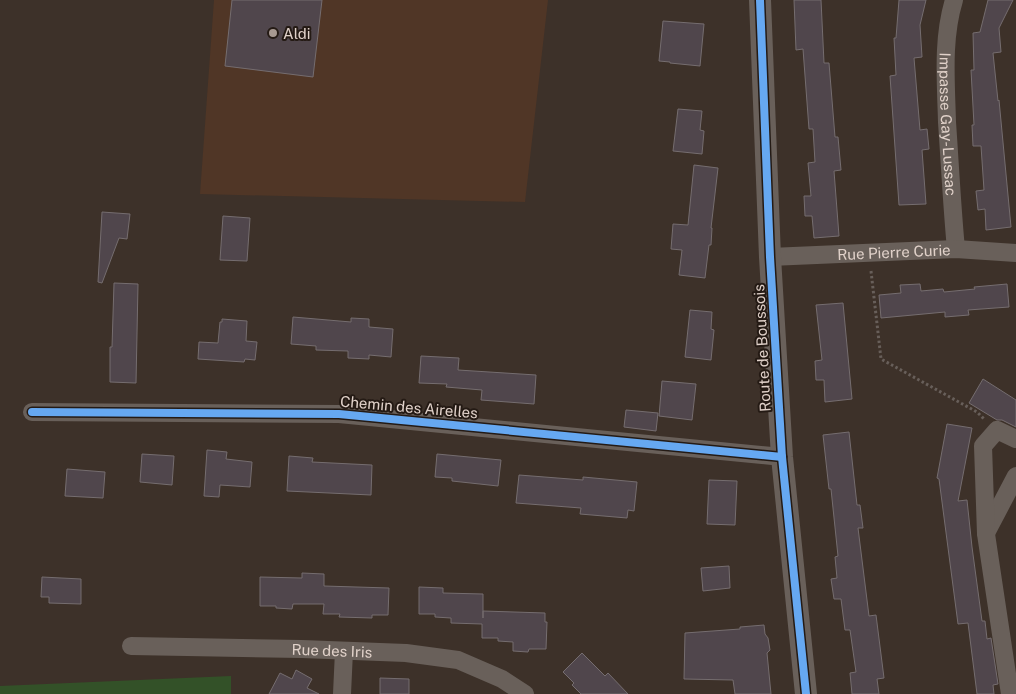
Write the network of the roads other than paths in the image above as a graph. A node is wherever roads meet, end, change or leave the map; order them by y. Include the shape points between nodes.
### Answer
1 (760, 0) edge
2 (954, 0) edge
3 (956, 249) junction
4 (1016, 253) edge
5 (770, 258) junction
6 (32, 412) dead end
7 (1016, 439) edge
8 (782, 456) junction
9 (1016, 476) edge
10 (986, 534) junction
11 (130, 646) dead end
12 (344, 651) junction
13 (342, 694) edge
14 (525, 694) edge
15 (806, 694) edge
16 (1010, 694) edge

1 - 5 street, Route de Boussois
2 - 3 street, Impasse Gay-Lussac via 947,36 946,81
3 - 4 street, Rue Pierre Curie
3 - 5 street, Rue Pierre Curie
5 - 8 street, Route de Boussois
6 - 8 street, Chemin des Airelles via 339,414
7 - 10 street via 997,430 983,446
8 - 15 street, Route de Boussois
9 - 10 street
10 - 16 street
11 - 12 street, Rue des Iris
12 - 13 street
12 - 14 street, Rue des Iris via 406,653 458,660 502,679

